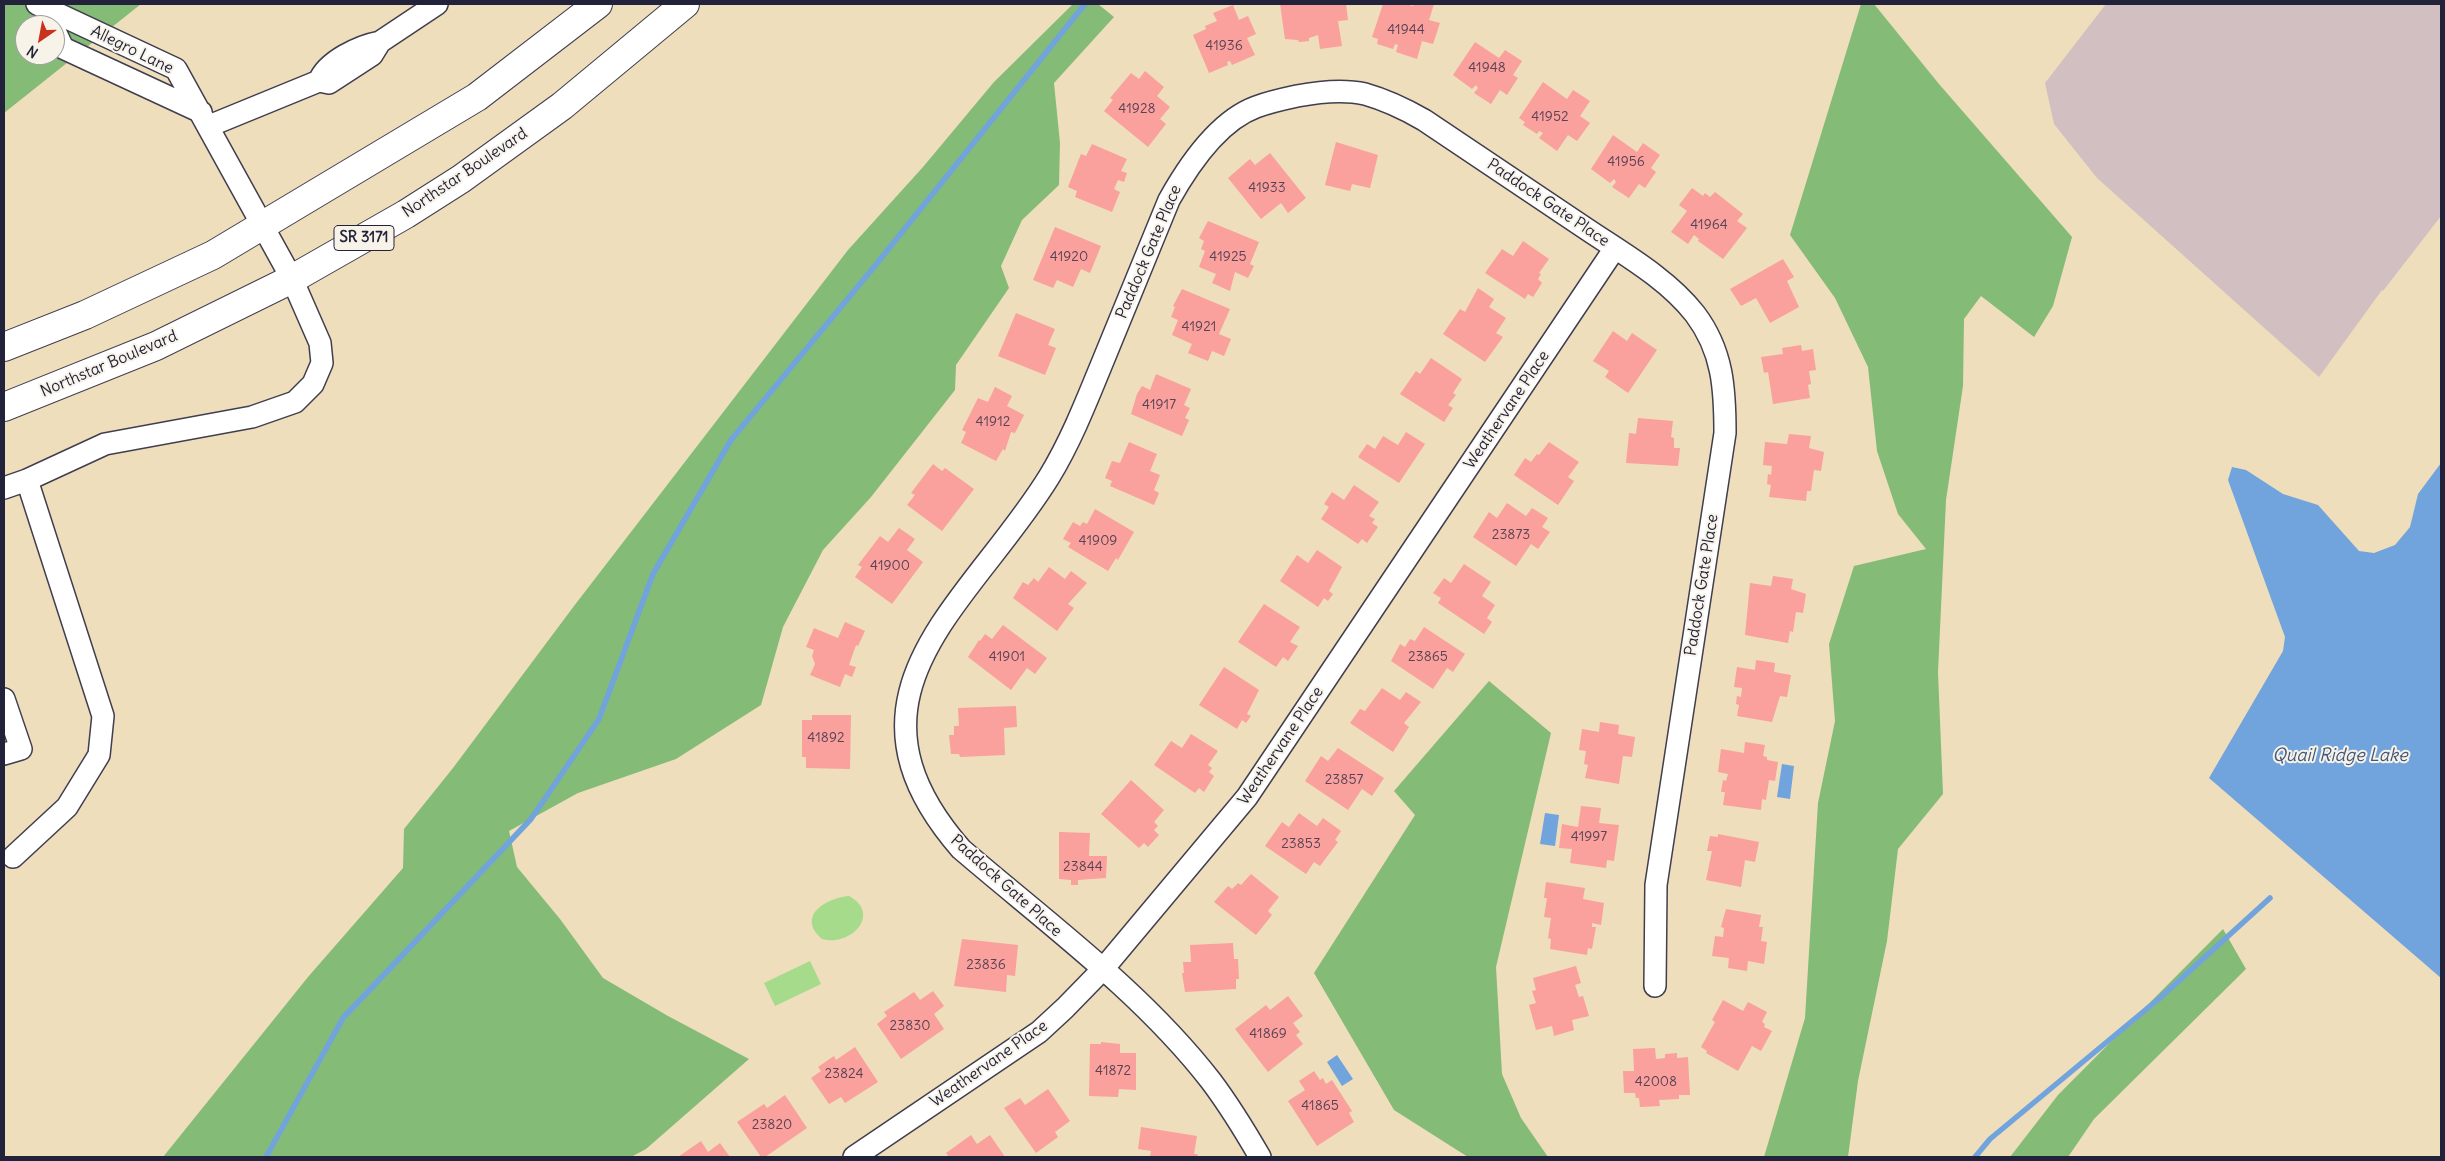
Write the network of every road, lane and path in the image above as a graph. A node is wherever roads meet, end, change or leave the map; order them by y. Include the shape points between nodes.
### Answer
1 (437, 4) edge
2 (598, 4) edge
3 (686, 4) edge
4 (44, 12) edge
5 (65, 49) edge
6 (205, 119) junction
7 (264, 225) junction
8 (1615, 248) junction
9 (292, 278) junction
10 (4, 348) edge
11 (4, 407) edge
12 (27, 480) junction
13 (4, 488) edge
14 (4, 699) edge
15 (4, 754) edge
16 (13, 857) dead end
17 (1103, 969) junction
18 (1655, 986) dead end
19 (854, 1157) edge
20 (1260, 1157) edge

1 - 6 street via 380,42 372,55 329,83 319,81
2 - 7 main road via 477,97
3 - 9 main road, Northstar Boulevard / SR 3171 via 562,106 461,179
4 - 6 street, Allegro Lane via 176,68
5 - 6 street, Allegro Lane
6 - 7 street, Allegro Lane
7 - 9 street, Allegro Lane
7 - 10 main road via 179,272
8 - 17 street, Weathervane Place via 1248,797
8 - 17 street, Paddock Gate Place via 1424,120 1394,104 1363,94 1311,93 1254,107 1202,149 1183,175 1065,448 1049,478 925,650 907,706 910,768 925,802 941,827 960,850
8 - 18 street, Paddock Gate Place via 1671,288 1695,314 1721,366 1725,396 1726,433 1656,885
9 - 11 main road, Northstar Boulevard / SR 3171 via 156,346
9 - 12 street, Allegro Lane via 320,343 322,363 314,384 295,402 252,417 105,444
12 - 13 street, Allegro Lane
12 - 16 street via 103,716 99,755 67,807
14 - 15 street via 21,749
17 - 19 street, Weathervane Place via 1039,1032
17 - 20 street, Paddock Gate Place via 1156,1020 1211,1081

